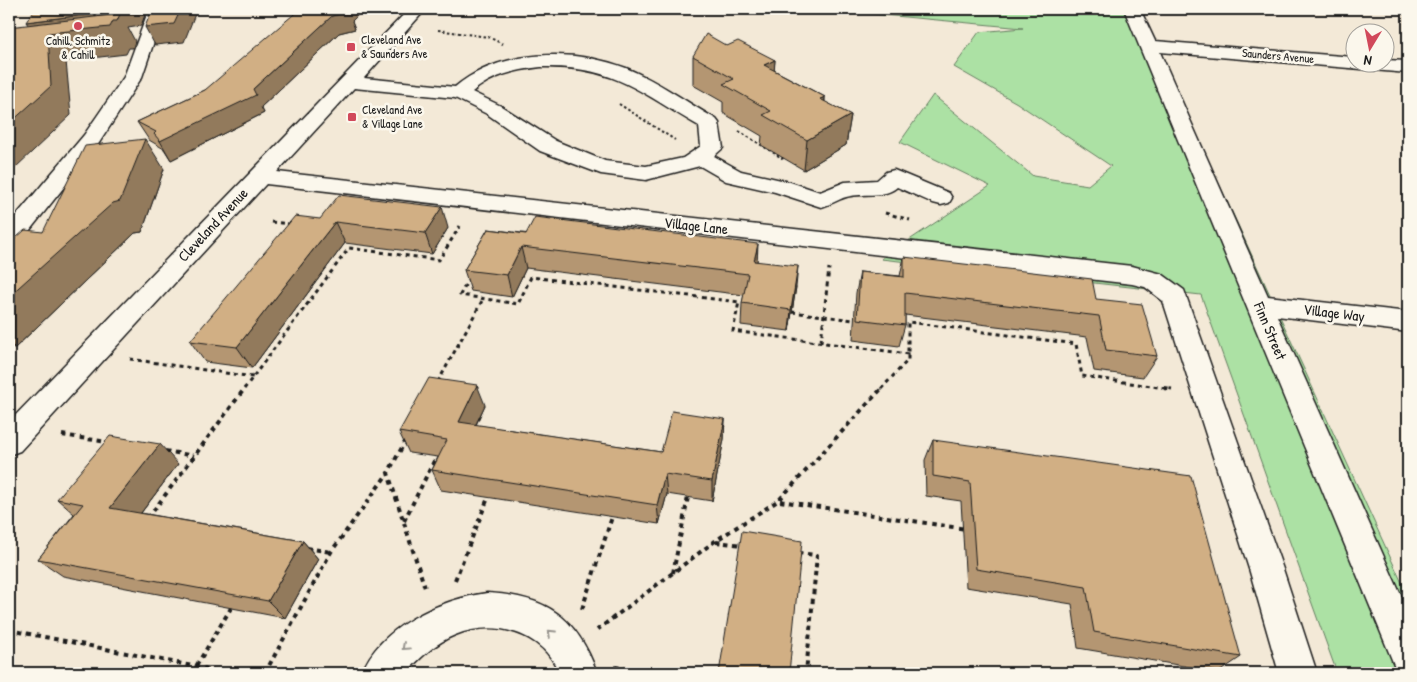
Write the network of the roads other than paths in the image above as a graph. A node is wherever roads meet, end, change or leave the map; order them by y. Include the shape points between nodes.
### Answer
1 (157, 9) edge
2 (418, 9) edge
3 (1132, 9) edge
4 (1148, 46) junction
5 (1408, 67) edge
6 (347, 82) junction
7 (459, 93) junction
8 (700, 157) junction
9 (259, 177) junction
10 (940, 198) dead end
11 (9, 239) edge
12 (1259, 304) junction
13 (1408, 322) edge
14 (15, 435) edge
15 (1408, 654) edge
16 (573, 662) edge
17 (381, 673) edge
18 (1298, 673) edge

1 - 11 street via 139,34 133,77 92,139
2 - 6 street, Cleveland Avenue
3 - 4 street, Finn Street
4 - 5 street, Saunders Avenue
4 - 12 street, Finn Street
6 - 7 street
6 - 9 street, Cleveland Avenue
7 - 8 street via 494,110 548,146 601,168 646,174 690,163
7 - 8 street via 482,75 523,64 591,63 635,79 709,123 712,148
8 - 10 street via 734,176 821,200 845,189 883,187 894,177
9 - 14 street, Cleveland Avenue
9 - 18 street, Village Lane via 1132,275 1153,280 1175,296
12 - 13 street, Village Way
12 - 15 street, Finn Street
16 -> 17 street via 549,629 524,615 495,610 463,614 436,625 404,647

